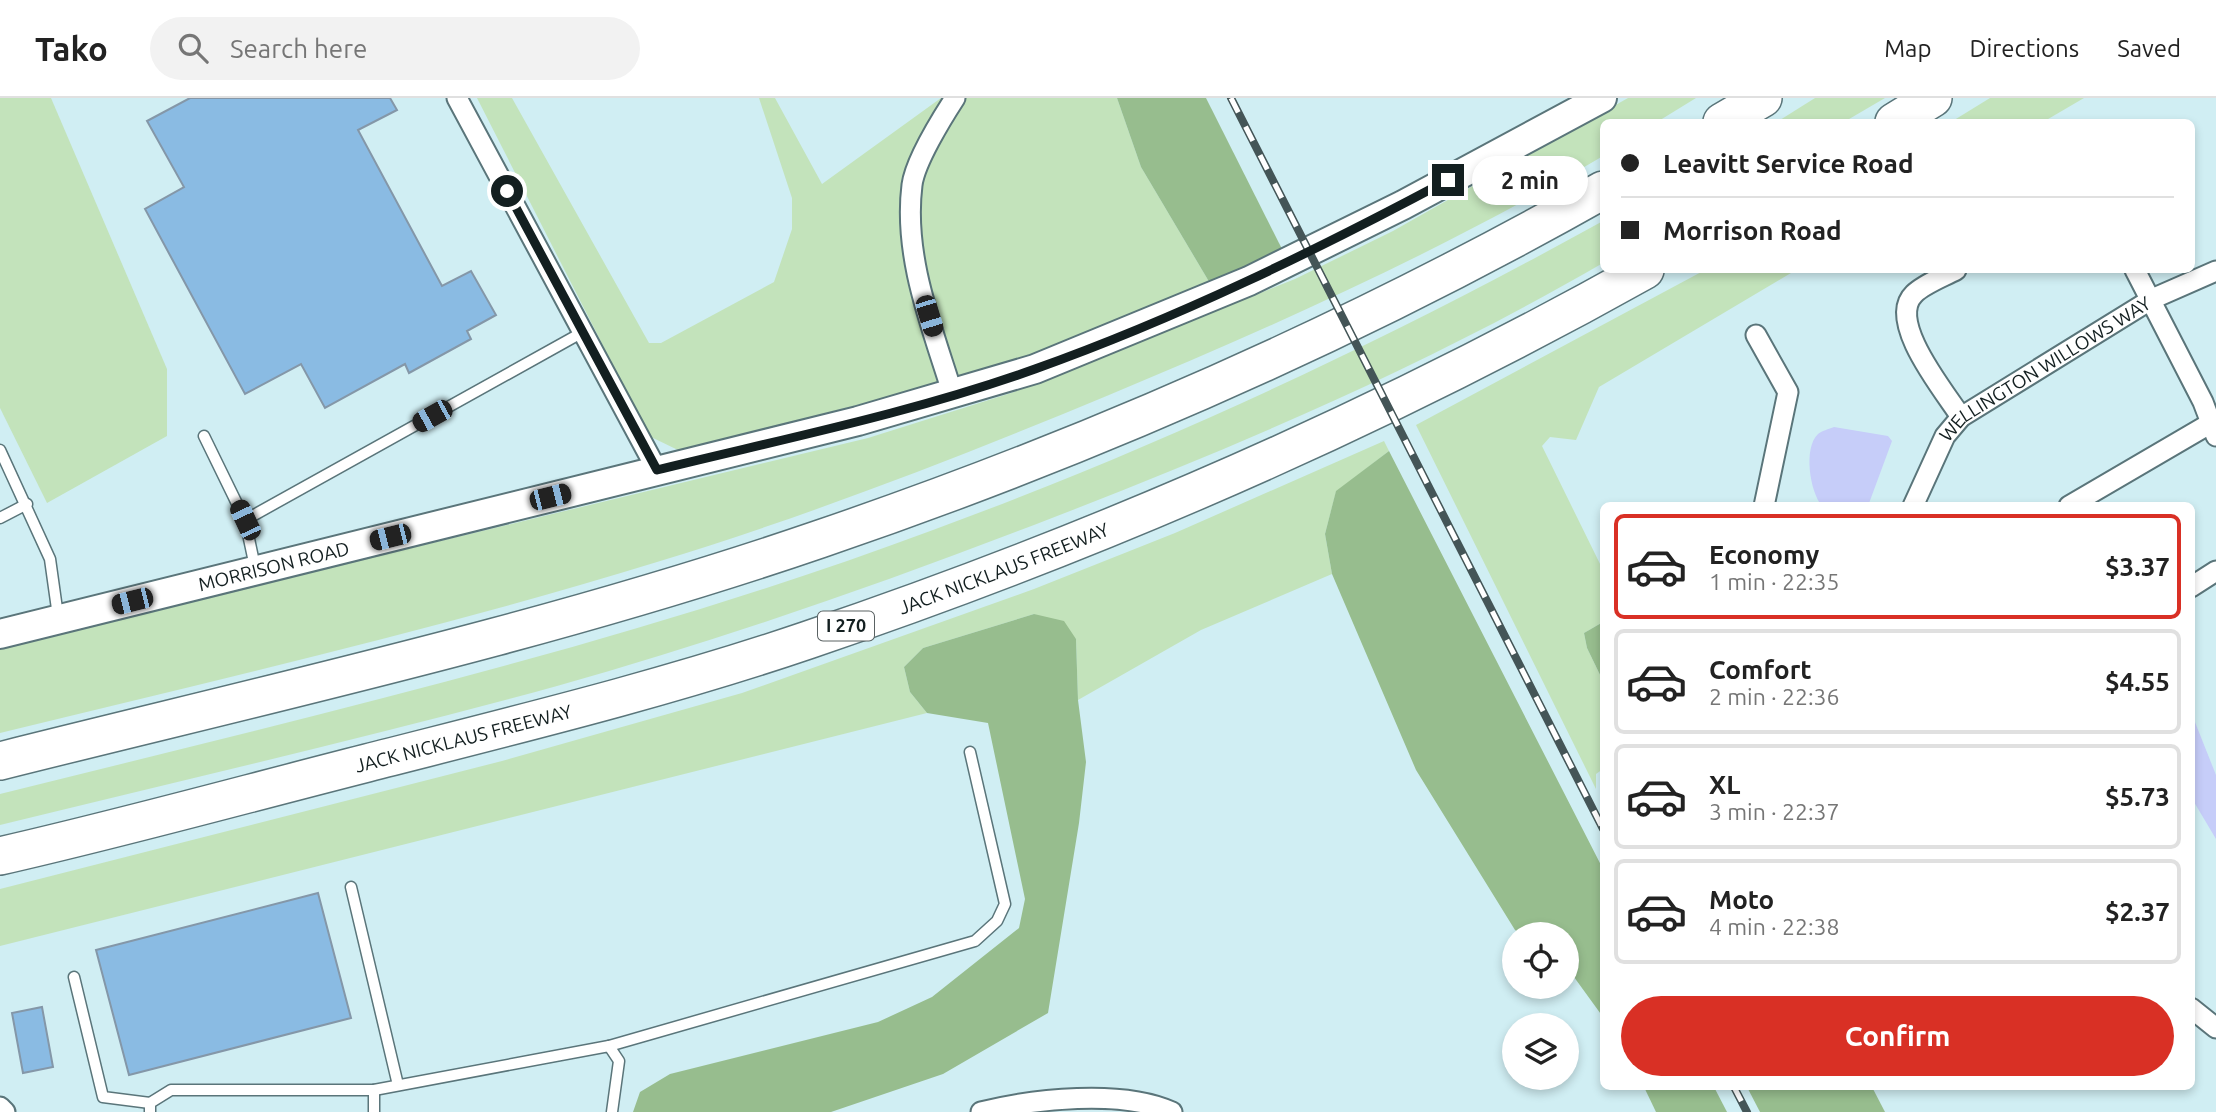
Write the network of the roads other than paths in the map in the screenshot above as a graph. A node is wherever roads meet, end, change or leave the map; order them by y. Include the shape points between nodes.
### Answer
1 (457, 98) edge
2 (955, 98) edge
3 (1602, 98) edge
4 (1933, 98) edge
5 (1899, 119) edge
6 (1600, 192) edge
7 (2216, 271) edge
8 (1640, 273) edge
9 (1951, 273) edge
10 (2137, 273) edge
11 (2152, 299) junction
12 (583, 332) junction
13 (1756, 335) dead end
14 (953, 395) junction
15 (1961, 417) junction
16 (2215, 426) edge
17 (204, 436) dead end
18 (0, 450) edge
19 (657, 470) junction
20 (1764, 502) edge
21 (1915, 502) edge
22 (2076, 502) edge
23 (27, 504) junction
24 (0, 518) edge
25 (245, 520) junction
26 (256, 571) junction
27 (2216, 572) edge
28 (2195, 584) edge
29 (58, 620) junction
30 (0, 634) edge
31 (970, 752) dead end
32 (0, 761) edge
33 (0, 856) edge
34 (351, 887) dead end
35 (74, 976) dead end
36 (2195, 1011) edge
37 (2216, 1028) edge
38 (610, 1046) junction
39 (398, 1085) junction
40 (374, 1090) junction
41 (1065, 1105) edge
42 (0, 1107) edge
43 (150, 1108) edge
44 (5, 1112) edge
45 (374, 1112) edge
46 (612, 1112) edge
47 (981, 1112) edge
48 (1172, 1112) edge

1 - 12 street
2 - 14 street via 912,183 913,263
3 - 14 street, MORRISON ROAD via 1249,281 1098,345
4 - 5 highway
6 - 32 highway via 1515,240 1212,385 985,479 820,539 515,632
7 - 11 street, WELLINGTON WILLOWS WAY
8 - 33 highway, JACK NICKLAUS FREEWAY / I 270 via 1553,322 1242,472 1043,554 807,640 585,707
9 - 15 street via 1914,294 1905,312 1907,331
10 - 11 street
11 - 15 street, WELLINGTON WILLOWS WAY
11 - 16 street
12 - 19 street
12 - 25 lane
13 - 20 street via 1788,392
14 - 19 street, MORRISON ROAD
15 - 21 street, WELLINGTON WILLOWS WAY via 1945,436
16 - 22 street
17 - 25 lane
18 - 23 lane
19 - 26 street, MORRISON ROAD
23 - 24 lane
23 - 29 lane via 50,559
25 - 26 lane
26 - 29 street, MORRISON ROAD
27 - 28 street
29 - 30 street, MORRISON ROAD
31 - 38 lane via 1005,904 997,921 975,941
34 - 39 lane
35 - 43 lane via 103,1097
36 - 37 street
38 - 39 lane
38 - 46 lane via 618,1060
39 - 40 lane
40 - 43 lane via 172,1090
40 - 45 lane
41 - 47 street via 1030,1101
41 - 48 street via 1155,1104
42 - 44 street

